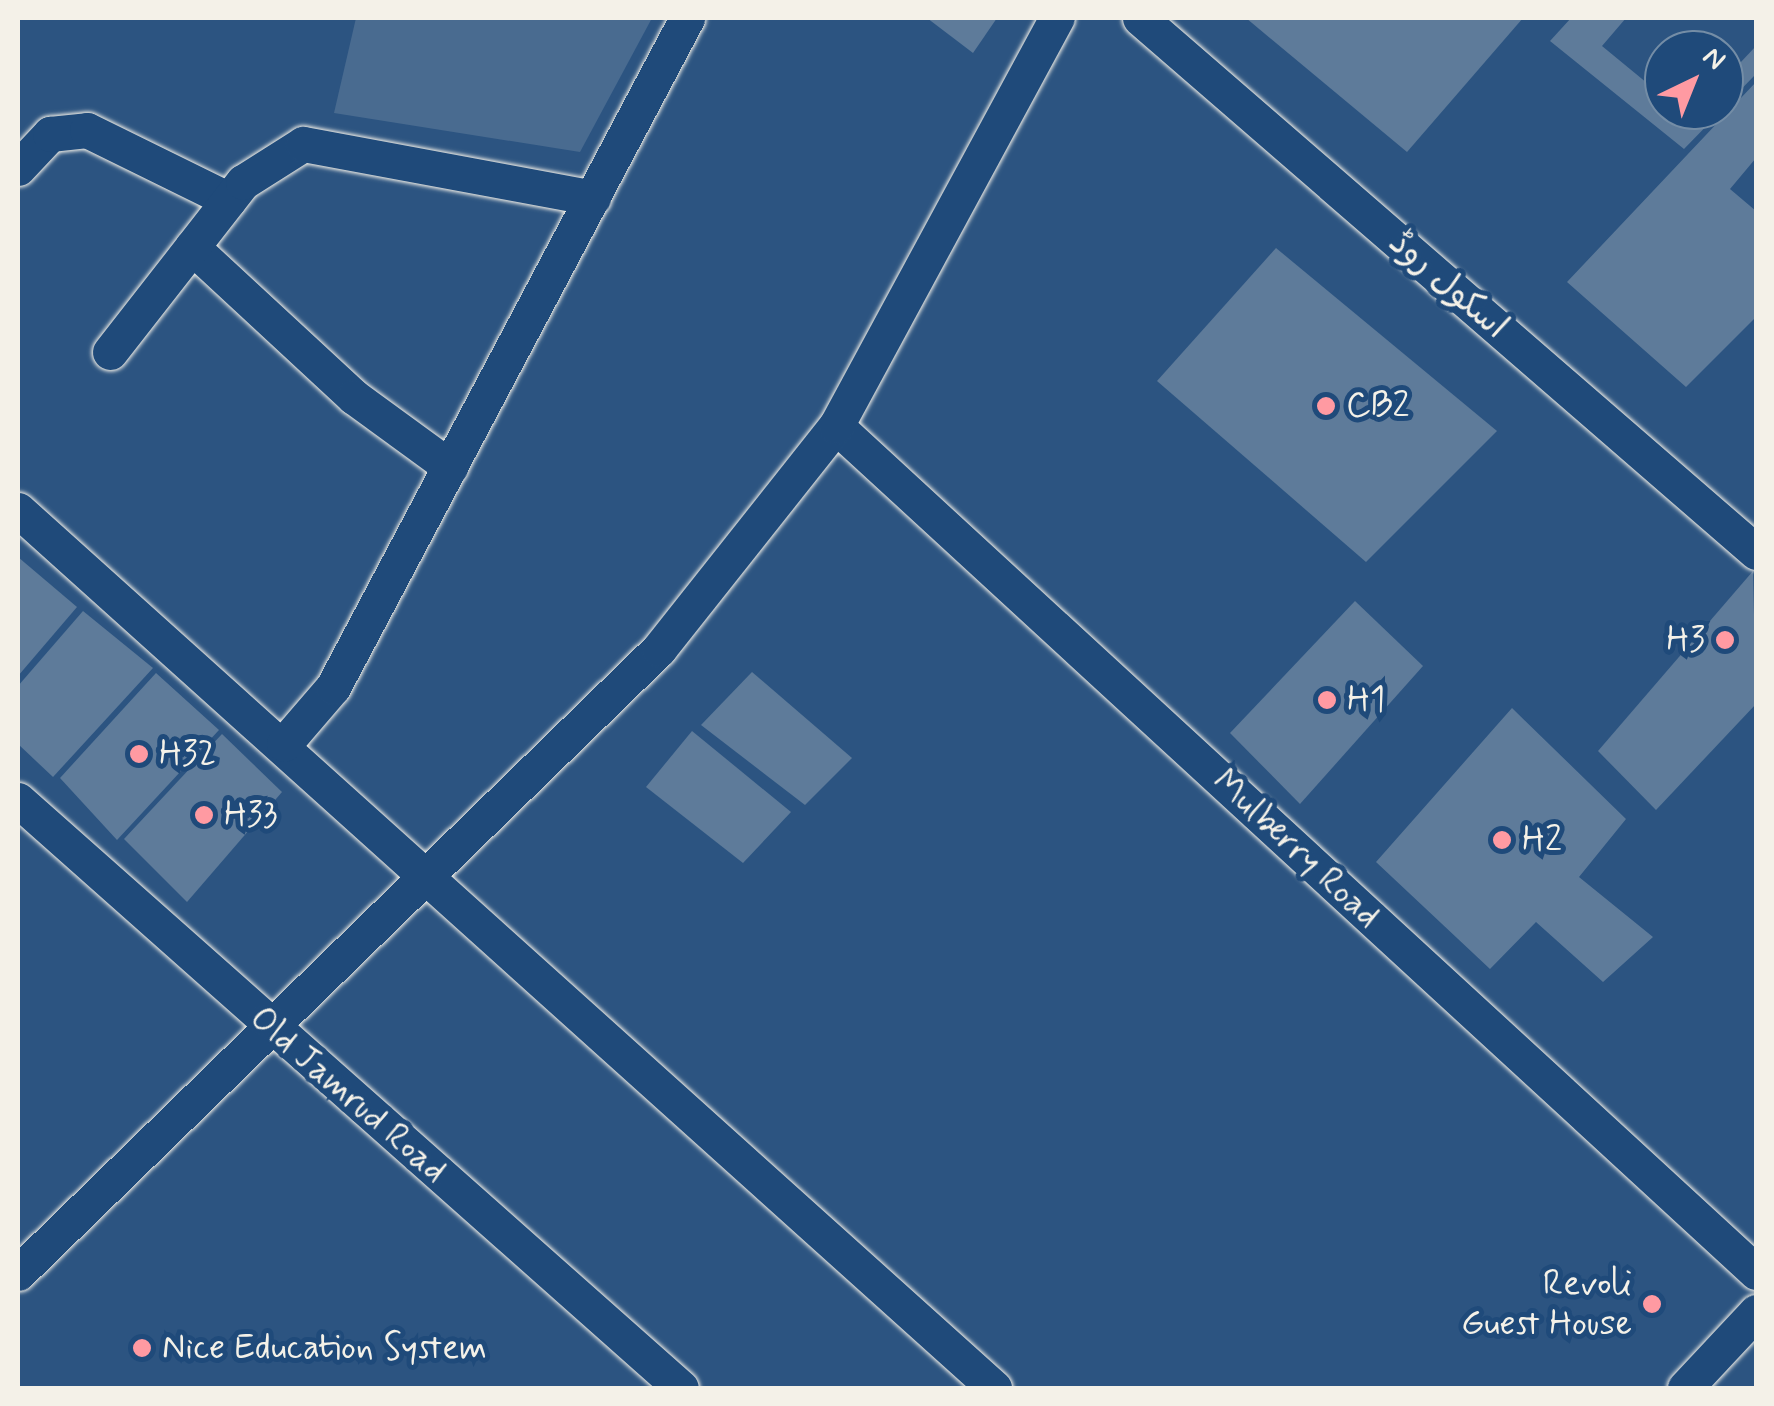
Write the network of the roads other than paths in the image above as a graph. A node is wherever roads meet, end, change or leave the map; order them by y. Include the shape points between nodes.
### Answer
1 (687, 18) edge
2 (1057, 18) edge
3 (1140, 18) edge
4 (18, 168) edge
5 (593, 198) junction
6 (229, 200) junction
7 (192, 247) junction
8 (110, 352) dead end
9 (836, 426) junction
10 (450, 467) junction
11 (18, 510) edge
12 (1756, 552) edge
13 (284, 744) junction
14 (18, 800) edge
15 (430, 876) junction
16 (272, 1028) junction
17 (1756, 1272) edge
18 (18, 1273) edge
19 (1756, 1312) edge
20 (680, 1388) edge
21 (994, 1388) edge
22 (1684, 1388) edge

1 - 5 street
2 - 9 street
3 - 12 street, اسکول روڈ
4 - 6 street via 50,134 87,130
5 - 6 street via 304,144 243,182
5 - 10 street
6 - 7 street
7 - 8 street
7 - 10 street via 354,397
9 - 15 street via 659,649
9 - 17 street, Mulberry Road
10 - 13 street via 334,687
11 - 13 street
13 - 15 street
14 - 16 street, Old Jamrud Road
15 - 16 street
15 - 21 street
16 - 18 street
16 - 20 street, Old Jamrud Road
19 - 22 street

